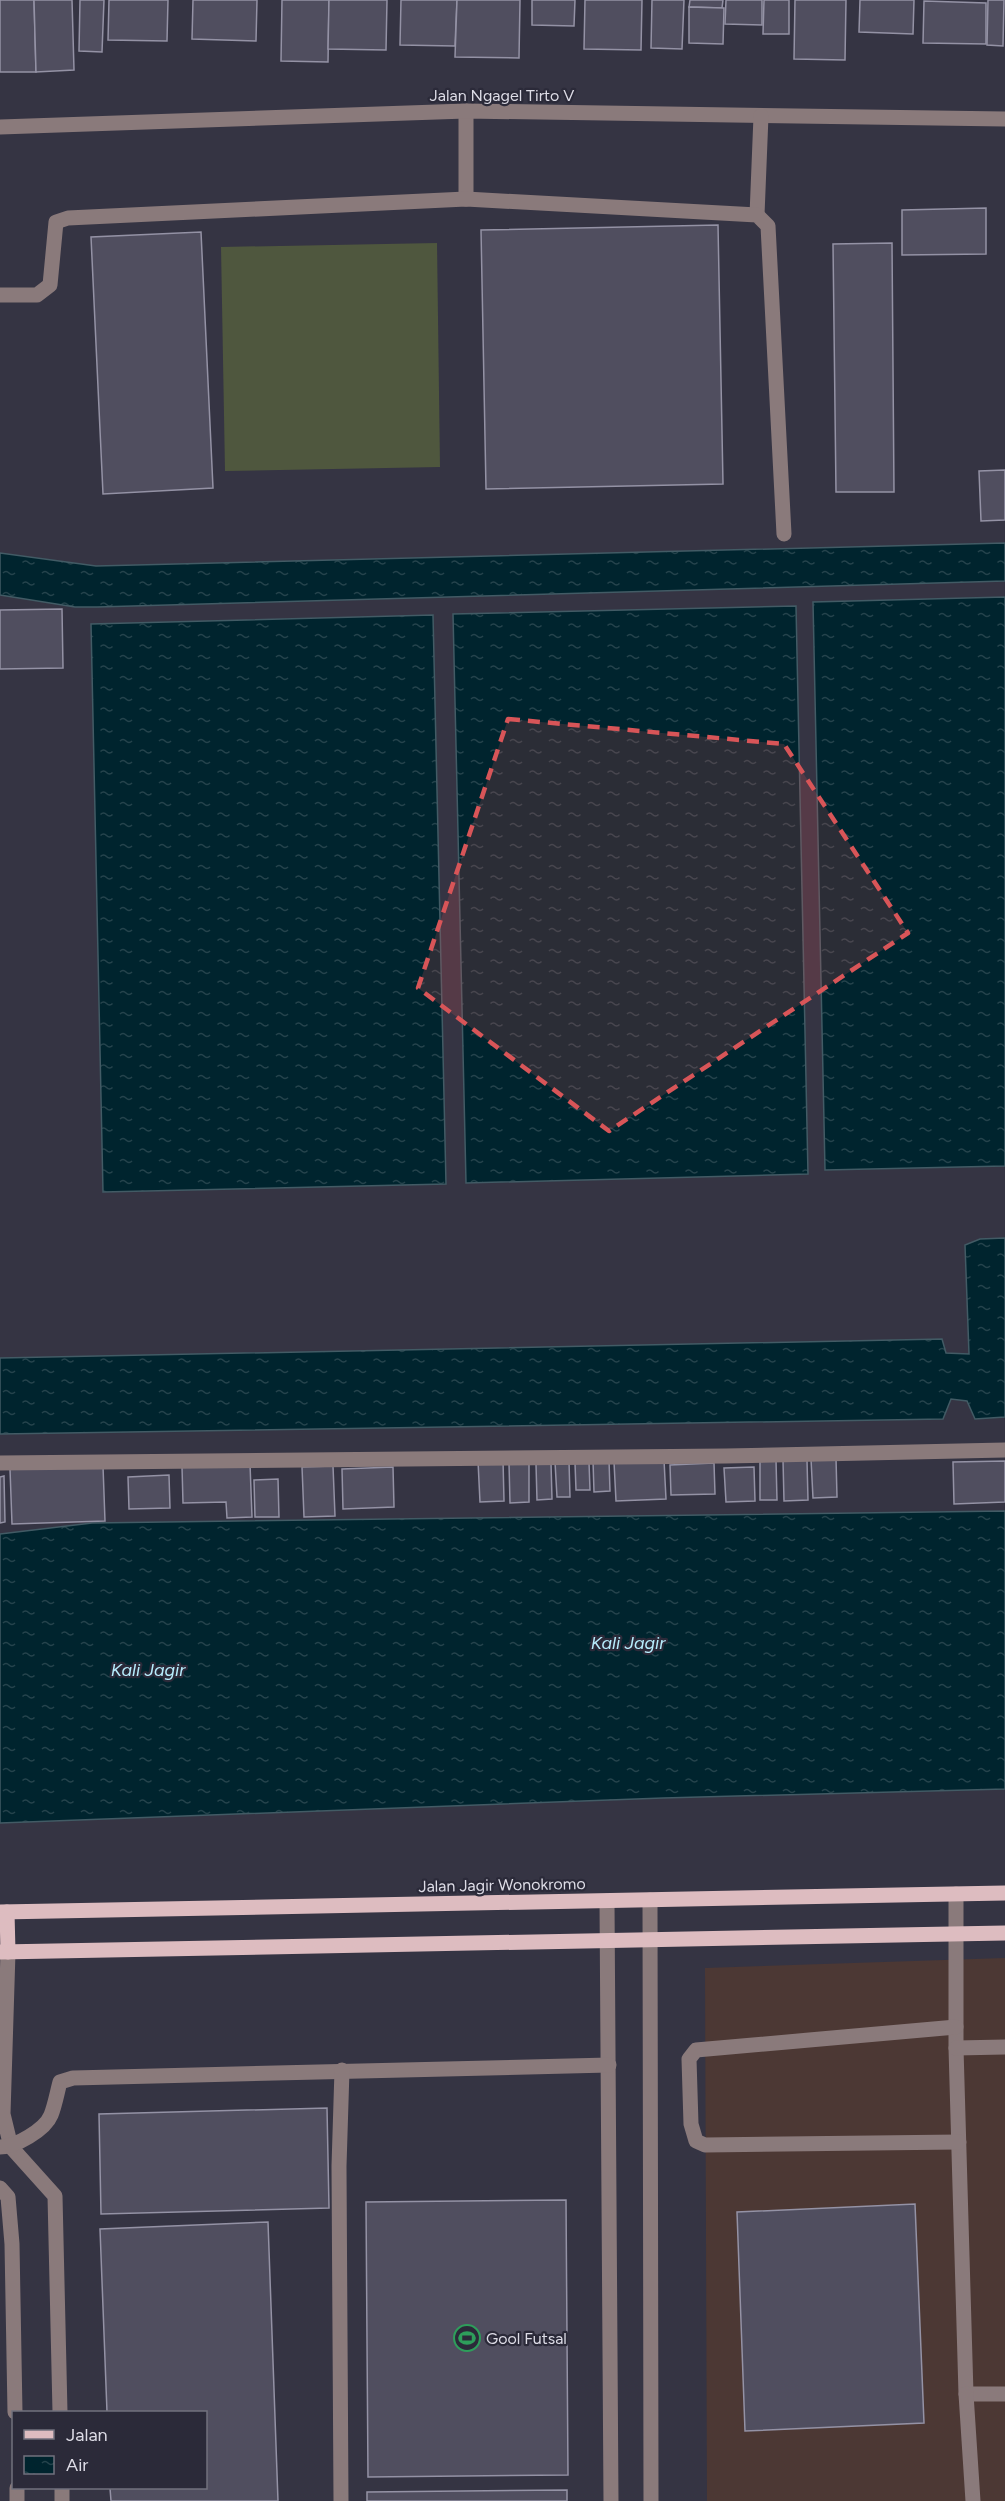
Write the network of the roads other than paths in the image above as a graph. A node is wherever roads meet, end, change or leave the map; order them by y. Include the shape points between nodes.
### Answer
1 (466, 111) junction
2 (761, 116) junction
3 (1005, 119) edge
4 (0, 127) edge
5 (466, 199) junction
6 (757, 215) junction
7 (0, 296) edge
8 (784, 534) dead end
9 (1005, 1450) edge
10 (0, 1463) edge
11 (1005, 1893) edge
12 (956, 1894) junction
13 (650, 1900) junction
14 (607, 1901) junction
15 (3, 1912) edge
16 (956, 1934) junction
17 (1005, 1934) edge
18 (651, 1940) junction
19 (606, 1941) junction
20 (4, 1952) edge
21 (956, 2027) junction
22 (1005, 2047) edge
23 (956, 2048) junction
24 (609, 2065) junction
25 (342, 2070) junction
26 (959, 2142) junction
27 (5, 2147) edge
28 (0, 2188) edge
29 (966, 2394) junction
30 (1005, 2394) edge
31 (15, 2411) edge
32 (60, 2411) edge
33 (341, 2501) edge
34 (611, 2501) edge
35 (651, 2501) edge
36 (973, 2501) edge

1 - 2 street, Jalan Ngagel Tirto V
1 - 4 street, Jalan Ngagel Tirto V
1 - 5 street
2 - 3 street, Jalan Ngagel Tirto V
2 - 6 street
5 - 6 street
5 - 7 street via 68,218 57,222 50,285 37,295
6 - 8 street via 768,226
9 - 10 street
11 - 12 main road, Jalan Jagir Wonokromo
12 - 13 main road, Jalan Jagir Wonokromo
12 - 16 street
13 - 14 main road, Jalan Jagir Wonokromo
13 - 18 street
14 - 15 main road, Jalan Jagir Wonokromo
14 - 19 street
15 - 20 main road
16 - 17 main road
16 - 18 main road
16 - 21 street
18 - 19 main road
18 - 35 street
19 - 20 main road
19 - 24 street
20 - 27 street
21 - 23 street
21 - 26 street via 696,2050 689,2059 691,2124 696,2140 705,2145
22 - 23 street
23 - 26 street
24 - 25 street
24 - 34 street
25 - 27 street via 73,2078 60,2082 51,2116 34,2133
25 - 33 street
26 - 29 street
27 - 32 street via 56,2196
28 - 31 street via 8,2198 12,2244
29 - 30 street
29 - 36 street

